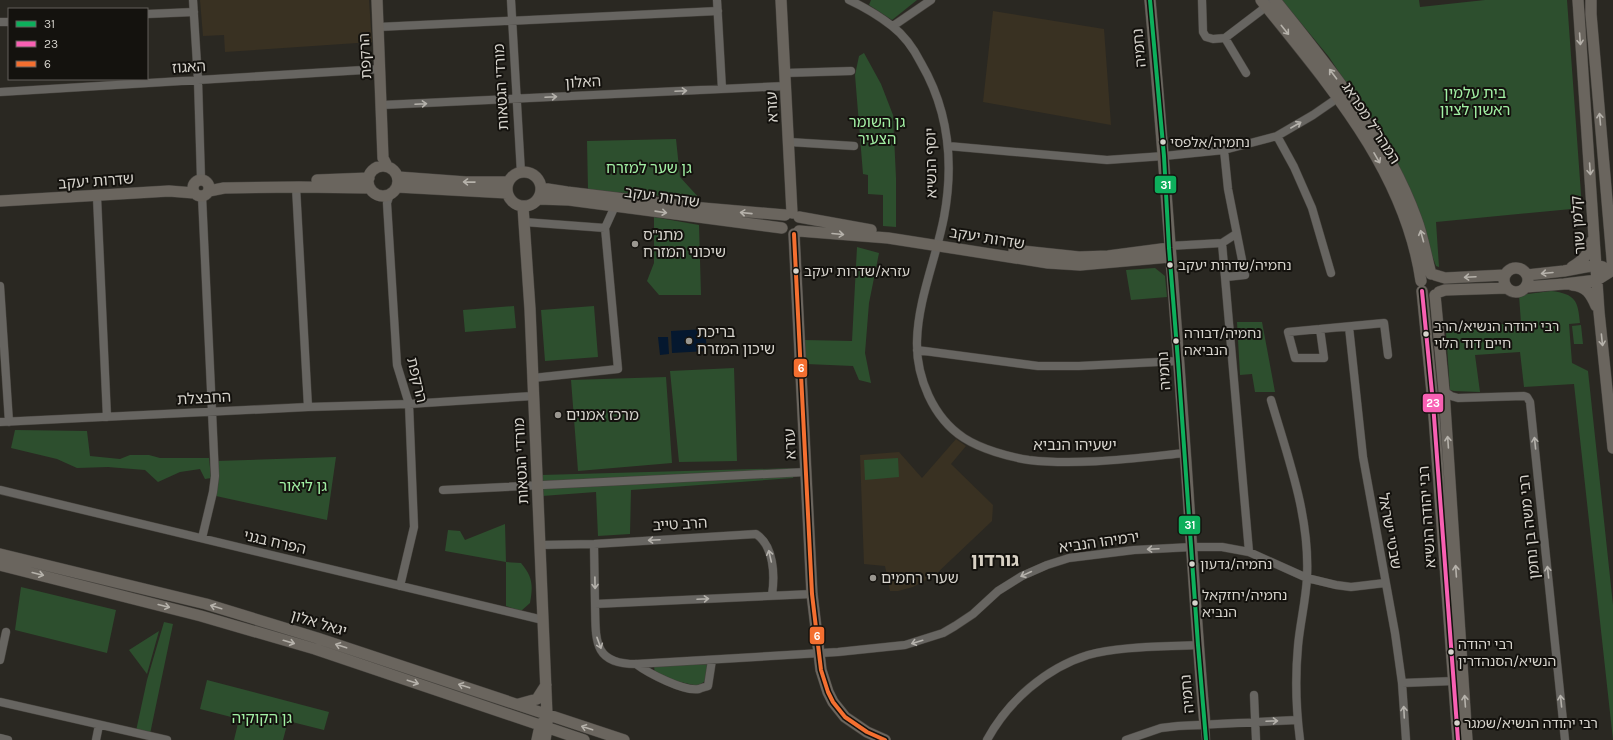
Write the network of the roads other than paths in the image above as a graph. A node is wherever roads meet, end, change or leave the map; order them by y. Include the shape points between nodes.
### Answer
1 (193, 0) edge
2 (377, 0) edge
3 (511, 0) edge
4 (717, 0) edge
5 (781, 0) edge
6 (849, 0) edge
7 (930, 0) edge
8 (1150, 0) edge
9 (1202, 0) edge
10 (1578, 0) edge
11 (1591, 0) edge
12 (1269, 2) edge
13 (718, 11) junction
14 (194, 12) junction
15 (148, 14) edge
16 (512, 21) junction
17 (893, 26) junction
18 (378, 27) junction
19 (1225, 38) junction
20 (380, 69) junction
21 (851, 71) dead end
22 (785, 73) junction
23 (1246, 73) dead end
24 (198, 80) junction
25 (786, 86) junction
26 (722, 89) junction
27 (0, 92) edge
28 (1343, 95) junction
29 (516, 99) junction
30 (382, 106) junction
31 (1277, 136) junction
32 (789, 142) junction
33 (854, 146) dead end
34 (948, 146) junction
35 (1224, 150) junction
36 (1164, 156) junction
37 (384, 164) junction
38 (521, 173) junction
39 (370, 183) junction
40 (296, 187) junction
41 (201, 188) junction
42 (508, 188) junction
43 (391, 191) junction
44 (540, 193) junction
45 (0, 195) edge
46 (97, 197) junction
47 (0, 202) edge
48 (616, 206) junction
49 (523, 207) junction
50 (792, 215) junction
51 (524, 222) junction
52 (605, 228) junction
53 (782, 228) junction
54 (1594, 230) junction
55 (796, 232) junction
56 (1236, 234) junction
57 (938, 242) junction
58 (1222, 243) junction
59 (1169, 250) junction
60 (1596, 265) junction
61 (1613, 270) edge
62 (1564, 271) junction
63 (1331, 273) dead end
64 (1433, 275) junction
65 (1505, 275) junction
66 (1527, 275) junction
67 (1226, 277) junction
68 (1597, 280) junction
69 (1564, 284) junction
70 (0, 286) edge
71 (1422, 286) junction
72 (1526, 287) junction
73 (1507, 288) junction
74 (1437, 293) junction
75 (1599, 312) junction
76 (1349, 327) junction
77 (1320, 329) junction
78 (917, 350) junction
79 (1388, 355) dead end
80 (1178, 361) junction
81 (533, 378) junction
82 (1444, 391) junction
83 (533, 396) junction
84 (1271, 400) dead end
85 (408, 404) junction
86 (308, 407) junction
87 (213, 411) junction
88 (107, 417) junction
89 (0, 422) edge
90 (9, 422) junction
91 (1613, 448) edge
92 (1185, 453) junction
93 (806, 472) junction
94 (537, 485) junction
95 (0, 490) edge
96 (442, 490) dead end
97 (202, 538) junction
98 (594, 544) junction
99 (540, 545) junction
100 (1192, 547) junction
101 (1249, 552) junction
102 (0, 554) edge
103 (0, 565) edge
104 (1307, 578) junction
105 (1385, 583) junction
106 (400, 586) junction
107 (812, 594) junction
108 (772, 595) junction
109 (595, 604) junction
110 (543, 620) junction
111 (6, 632) dead end
112 (1198, 645) junction
113 (818, 652) junction
114 (0, 660) edge
115 (712, 660) junction
116 (636, 664) junction
117 (1454, 680) junction
118 (1402, 683) junction
119 (546, 685) junction
120 (1254, 695) dead end
121 (0, 702) edge
122 (519, 704) junction
123 (547, 715) junction
124 (1297, 720) junction
125 (1255, 721) junction
126 (100, 725) junction
127 (1205, 725) junction
128 (544, 727) junction
129 (994, 730) junction
130 (0, 738) edge
131 (8, 740) edge
132 (96, 740) edge
133 (167, 740) edge
134 (537, 740) edge
135 (545, 740) edge
136 (584, 740) edge
137 (624, 740) edge
138 (885, 740) edge
139 (980, 740) edge
140 (987, 740) edge
141 (1126, 740) edge
142 (1206, 740) edge
143 (1256, 740) edge
144 (1300, 740) edge
145 (1406, 740) edge
146 (1458, 740) edge
147 (1468, 740) edge
148 (1565, 740) edge

1 - 14 street
2 - 18 street, הרקפת
3 - 16 street, מורדי הגטאות
4 - 13 street
5 - 22 street, עזרא
6 - 17 street, יוסף הנשיא
7 - 17 street
8 - 36 street, נחמיה
9 - 19 street via 1203,32 1206,37
10 -> 54 street, קלמן שור
61 -> 11 street, קלמן שור
12 - 19 street
12 - 28 street, המהר"ל מפראג
13 - 16 street
13 - 26 street
14 - 15 street
14 - 24 street
16 - 18 street
16 - 29 street, מורדי הגטאות
17 - 34 street, יוסף הנשיא via 914,50 934,86 944,116
18 - 20 street, הרקפת
19 - 23 street
20 - 24 street, האגוז
20 - 30 street, הרקפת
21 - 22 street
22 - 25 street, עזרא
24 - 27 street, האגוז
24 - 41 street
25 - 26 street, האלון
25 - 32 street, עזרא
29 -> 26 street, האלון
31 -> 28 street
64 -> 28 street, המהר"ל מפראג via 1417,220 1396,171 1374,133
28 -> 71 street, המהר"ל מפראג via 1403,210 1412,237
30 -> 29 street, האלון
29 - 38 street, מורדי הגטאות
30 - 37 street, הרקפת
31 - 35 street
31 - 63 street via 1312,208
32 - 33 street
32 - 50 street, עזרא
34 - 36 street via 1107,160
34 - 57 street, יוסף הנשיא via 947,198
35 - 36 street
35 - 56 street
36 - 59 street, נחמיה
37 - 39 street via 373,170
37 - 43 street via 396,172
38 - 42 street via 516,174
38 - 44 street via 532,174 540,182
39 - 40 street, שדרות יעקב
39 - 41 street, שדרות יעקב
39 - 43 street via 373,192
40 - 41 street, שדרות יעקב
40 - 86 street
41 - 45 street, שדרות יעקב
41 - 46 street, שדרות יעקב
41 - 87 street
42 - 43 street via 466,182
42 - 49 street via 513,203
43 - 85 street, הרקפת via 397,365
44 - 48 street, שדרות יעקב via 569,200
44 - 49 street via 532,205
50 -> 44 street, שדרות יעקב via 691,207 567,192
46 - 47 street, שדרות יעקב
46 - 88 street
48 - 52 street
48 -> 53 street, שדרות יעקב
49 - 51 street, מורדי הגטאות
50 - 53 street via 781,221
50 - 55 street via 802,226
50 - 57 street, שדרות יעקב
51 - 52 street
51 - 81 street, מורדי הגטאות
52 - 81 street via 618,369
53 - 55 street via 788,233
54 - 60 street, קלמן שור
54 - 62 street via 1584,260
55 -> 57 street, שדרות יעקב
55 - 93 street, עזרא
56 - 58 street
56 - 67 street via 1245,275
57 - 59 street, שדרות יעקב via 1048,263 1080,265
57 - 78 street, ישעיהו הנביא via 921,305
58 - 59 street
58 - 67 street
59 - 80 street, נחמיה
60 - 61 street
60 - 62 street
60 - 68 street, קלמן שור
61 - 68 street
62 -> 66 street
65 -> 64 street via 1445,278
64 - 71 street via 1425,276
64 - 74 street via 1441,283
65 - 66 street via 1509,270 1516,268 1522,269
65 - 73 street via 1504,282
66 - 72 street
67 - 101 street
68 - 69 street
68 - 75 street, קלמן שור
69 - 72 street
69 - 75 street via 1580,286 1586,290 1592,296
70 - 90 street
71 - 74 street via 1428,295
71 - 117 street, רבי יהודה הנשיא via 1434,402
72 - 73 street via 1517,292
73 - 74 street via 1445,290
74 - 82 street, רבי יהודה הנשיא
75 -> 91 street, קלמן שור
76 - 77 street
76 - 79 street via 1384,324
76 - 105 street, שבטי ישראל via 1363,457
77 - 77 street via 1324,358 1295,358 1288,332
78 - 80 street via 1038,366
78 - 92 street, ישעיהו הנביא via 920,371 935,408 963,438 984,449 1027,460 1052,462
80 - 92 street, נחמיה
81 - 83 street, מורדי הגטאות
147 -> 82 street, רבי יהודה הנשיא
148 -> 82 street, רבי משה בן נחמן via 1530,402 1524,396 1454,398
83 - 85 street, החבצלת
83 - 94 street, מורדי הגטאות
84 - 104 street via 1300,502
85 - 86 street, החבצלת
85 - 106 street, הרקפת via 414,527
86 - 87 street, החבצלת
87 - 88 street, החבצלת
87 - 97 street via 215,476
88 - 90 street, החבצלת
89 - 90 street, החבצלת
92 - 100 street, נחמיה
93 - 94 street
93 - 107 street, עזרא
94 - 96 street
94 - 99 street, מורדי הגטאות
95 - 97 street, הפרח בגני
97 - 106 street, הפרח בגני
98 - 99 street, הרב טייב
108 -> 98 street, הרב טייב via 774,584 767,544 756,534
98 -> 109 street, ירמיהו הנביא
99 - 110 street, מורדי הגטאות
100 - 101 street, ירמיהו הנביא
100 - 112 street, נחמיה
100 -> 113 street, ירמיהו הנביא via 1134,550 1069,558 1022,576 998,591 973,614 943,633 893,647
101 - 104 street, ירמיהו הנביא
122 -> 102 street, יגאל אלון via 206,604
103 -> 128 street, יגאל אלון via 201,616 315,650
104 - 105 street, ירמיהו הנביא via 1351,587
104 - 124 street via 1298,647
105 - 118 street, שבטי ישראל
106 - 110 street, הפרח בגני
107 - 108 street
107 - 113 street, עזרא
109 -> 108 street
109 -> 116 street, ירמיהו הנביא via 596,639 603,653 612,661
110 - 119 street, מורדי הגטאות
111 - 114 street
112 - 127 street, נחמיה
112 - 129 street via 1103,652 1074,661 1025,691
113 - 115 street, ירמיהו הנביא
113 - 138 street via 826,686 845,717 867,732
115 - 116 street, ירמיהו הנביא
115 - 116 street via 708,686 698,689 655,676
117 - 118 street
117 - 146 street, רבי יהודה הנשיא
145 -> 118 street, שבטי ישראל
119 - 122 street via 537,699
119 - 123 street, מורדי הגטאות
120 - 125 street
121 - 126 street
122 - 123 street, יגאל אלון
123 - 128 street
137 -> 123 street, יגאל אלון
125 -> 124 street
124 - 144 street
125 - 127 street
125 - 143 street
126 - 132 street
126 - 133 street
127 - 141 street via 1161,728
127 - 142 street, נחמיה
128 - 134 street
128 - 135 street
128 - 136 street, יגאל אלון
129 - 139 street
129 - 140 street
130 - 131 street

